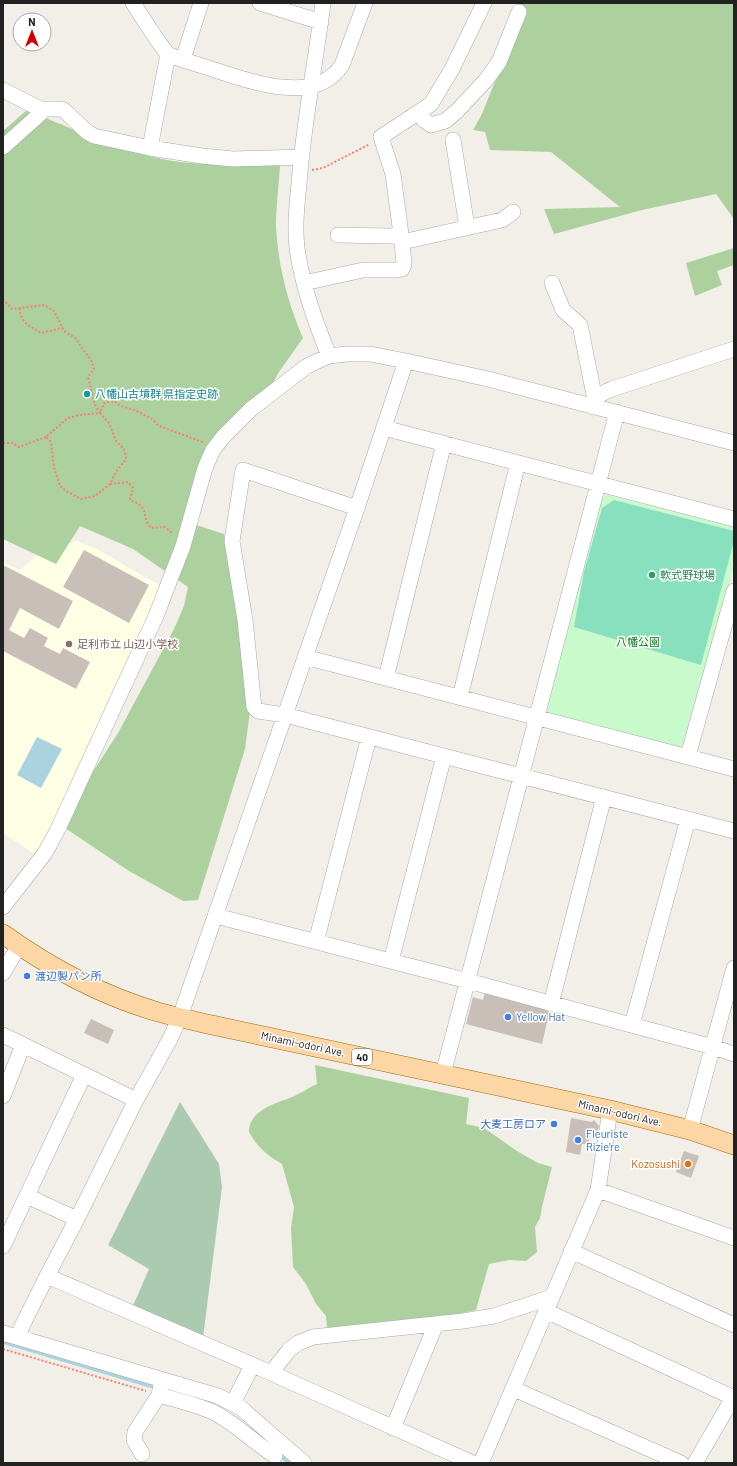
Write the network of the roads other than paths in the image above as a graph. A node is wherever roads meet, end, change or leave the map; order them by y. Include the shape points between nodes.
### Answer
1 (133, 3) edge
2 (200, 3) edge
3 (260, 3) edge
4 (323, 3) edge
5 (365, 3) edge
6 (484, 3) edge
7 (519, 12) dead end
8 (321, 22) junction
9 (168, 54) junction
10 (183, 59) junction
11 (311, 86) junction
12 (3, 90) edge
13 (40, 109) junction
14 (419, 112) junction
15 (453, 140) dead end
16 (3, 147) edge
17 (150, 148) junction
18 (301, 157) junction
19 (513, 212) dead end
20 (467, 227) junction
21 (338, 235) dead end
22 (402, 239) junction
23 (304, 283) junction
24 (552, 283) dead end
25 (734, 349) edge
26 (329, 356) junction
27 (406, 360) junction
28 (594, 403) junction
29 (617, 412) junction
30 (384, 428) junction
31 (734, 443) edge
32 (444, 444) junction
33 (518, 463) junction
34 (598, 483) junction
35 (357, 508) junction
36 (734, 519) edge
37 (734, 591) edge
38 (732, 608) edge
39 (305, 657) junction
40 (386, 678) junction
41 (460, 697) junction
42 (285, 715) junction
43 (537, 717) junction
44 (369, 737) junction
45 (444, 756) junction
46 (688, 756) junction
47 (734, 768) edge
48 (521, 776) junction
49 (604, 798) junction
50 (688, 819) junction
51 (734, 831) edge
52 (3, 907) edge
53 (216, 916) junction
54 (3, 934) edge
55 (316, 942) junction
56 (20, 946) junction
57 (391, 961) junction
58 (734, 969) edge
59 (3, 973) edge
60 (468, 981) junction
61 (551, 1004) junction
62 (180, 1017) junction
63 (632, 1025) junction
64 (3, 1035) edge
65 (23, 1045) junction
66 (712, 1047) junction
67 (734, 1054) edge
68 (443, 1074) junction
69 (84, 1076) junction
70 (3, 1096) edge
71 (136, 1100) junction
72 (610, 1110) junction
73 (690, 1130) junction
74 (734, 1145) edge
75 (598, 1190) junction
76 (27, 1196) junction
77 (77, 1220) junction
78 (734, 1238) edge
79 (3, 1246) edge
80 (571, 1251) junction
81 (46, 1276) junction
82 (552, 1297) junction
83 (546, 1311) junction
84 (436, 1324) junction
85 (734, 1325) edge
86 (3, 1333) edge
87 (19, 1337) junction
88 (252, 1366) junction
89 (272, 1373) junction
90 (161, 1388) junction
91 (514, 1389) junction
92 (734, 1397) edge
93 (233, 1403) junction
94 (393, 1428) junction
95 (280, 1442) junction
96 (142, 1454) dead end
97 (275, 1460) edge
98 (304, 1463) edge
99 (473, 1463) edge
100 (481, 1463) edge
101 (681, 1463) edge
102 (695, 1463) edge

1 - 9 street
2 - 10 street
3 - 8 street
4 - 8 street
5 - 11 street via 336,74 324,82
6 - 14 street via 449,75 431,104
7 - 14 street via 499,62 457,111 445,121 431,125
8 - 11 street
9 - 10 street
9 - 17 street
10 - 11 street via 268,85 290,88
11 - 18 street
12 - 13 street
13 - 16 street via 40,114
13 - 17 street via 62,109 94,136
14 - 22 street via 381,137 393,174
15 - 20 street
17 - 18 street via 233,159
18 - 23 street via 295,218 297,248
19 - 20 street via 502,220
20 - 22 street
21 - 22 street via 390,236
22 - 23 street via 402,269 363,270
23 - 26 street
24 - 28 street via 563,310 580,325
25 - 28 street via 622,385 600,394
26 - 27 street via 370,354
26 - 52 street via 307,366 251,409 214,448 204,468 183,546 156,616 57,832
27 - 28 street
27 - 30 street
28 - 29 street
29 - 31 street
29 - 34 street
30 - 32 street
30 - 35 street
32 - 33 street
32 - 40 street
33 - 34 street
33 - 41 street
34 - 36 street
34 - 43 street
35 - 39 street
35 - 42 street via 243,470 232,541 245,620 254,707 258,711
37 - 38 street
38 - 46 street
39 - 40 street
39 - 42 street
40 - 41 street
41 - 43 street
42 - 44 street
42 - 53 street
43 - 46 street
43 - 48 street
44 - 45 street
44 - 55 street
45 - 48 street
45 - 57 street
46 - 47 street
48 - 49 street
48 - 60 street
49 - 50 street
49 - 61 street
50 - 51 street
50 - 63 street
53 - 55 street
53 - 62 street
54 - 56 main road, Minami-odori Ave. / 40
55 - 57 street
56 - 59 street
56 - 62 main road, Minami-odori Ave. / 40 via 63,972 122,999
57 - 60 street
58 - 66 street
60 - 61 street
60 - 68 street
61 - 63 street
62 - 68 main road, Minami-odori Ave. / 40
62 - 71 street
63 - 66 street
64 - 65 street
65 - 69 street
65 - 70 street
66 - 67 street
66 - 73 street
68 - 72 main road, Minami-odori Ave. / 40
69 - 71 street
69 - 76 street
71 - 77 street
72 - 73 main road, Minami-odori Ave. / 40
72 - 75 street
73 - 74 main road, Minami-odori Ave. / 40
75 - 78 street
75 - 80 street
76 - 77 street
76 - 79 street
77 - 81 street
80 - 82 street
80 - 85 street
81 - 87 street
81 - 88 street
82 - 83 street
82 - 84 street via 494,1316
83 - 91 street
83 - 92 street
84 - 89 street via 313,1337 289,1350
84 - 94 street
86 - 87 street
87 - 90 street
88 - 89 street
88 - 93 street
89 - 94 street
90 - 93 street via 218,1396
90 - 96 street via 135,1432 134,1440
90 - 97 street via 226,1419
91 - 100 street
91 - 101 street
92 - 102 street
93 - 95 street
94 - 99 street
95 - 97 street
95 - 98 street

